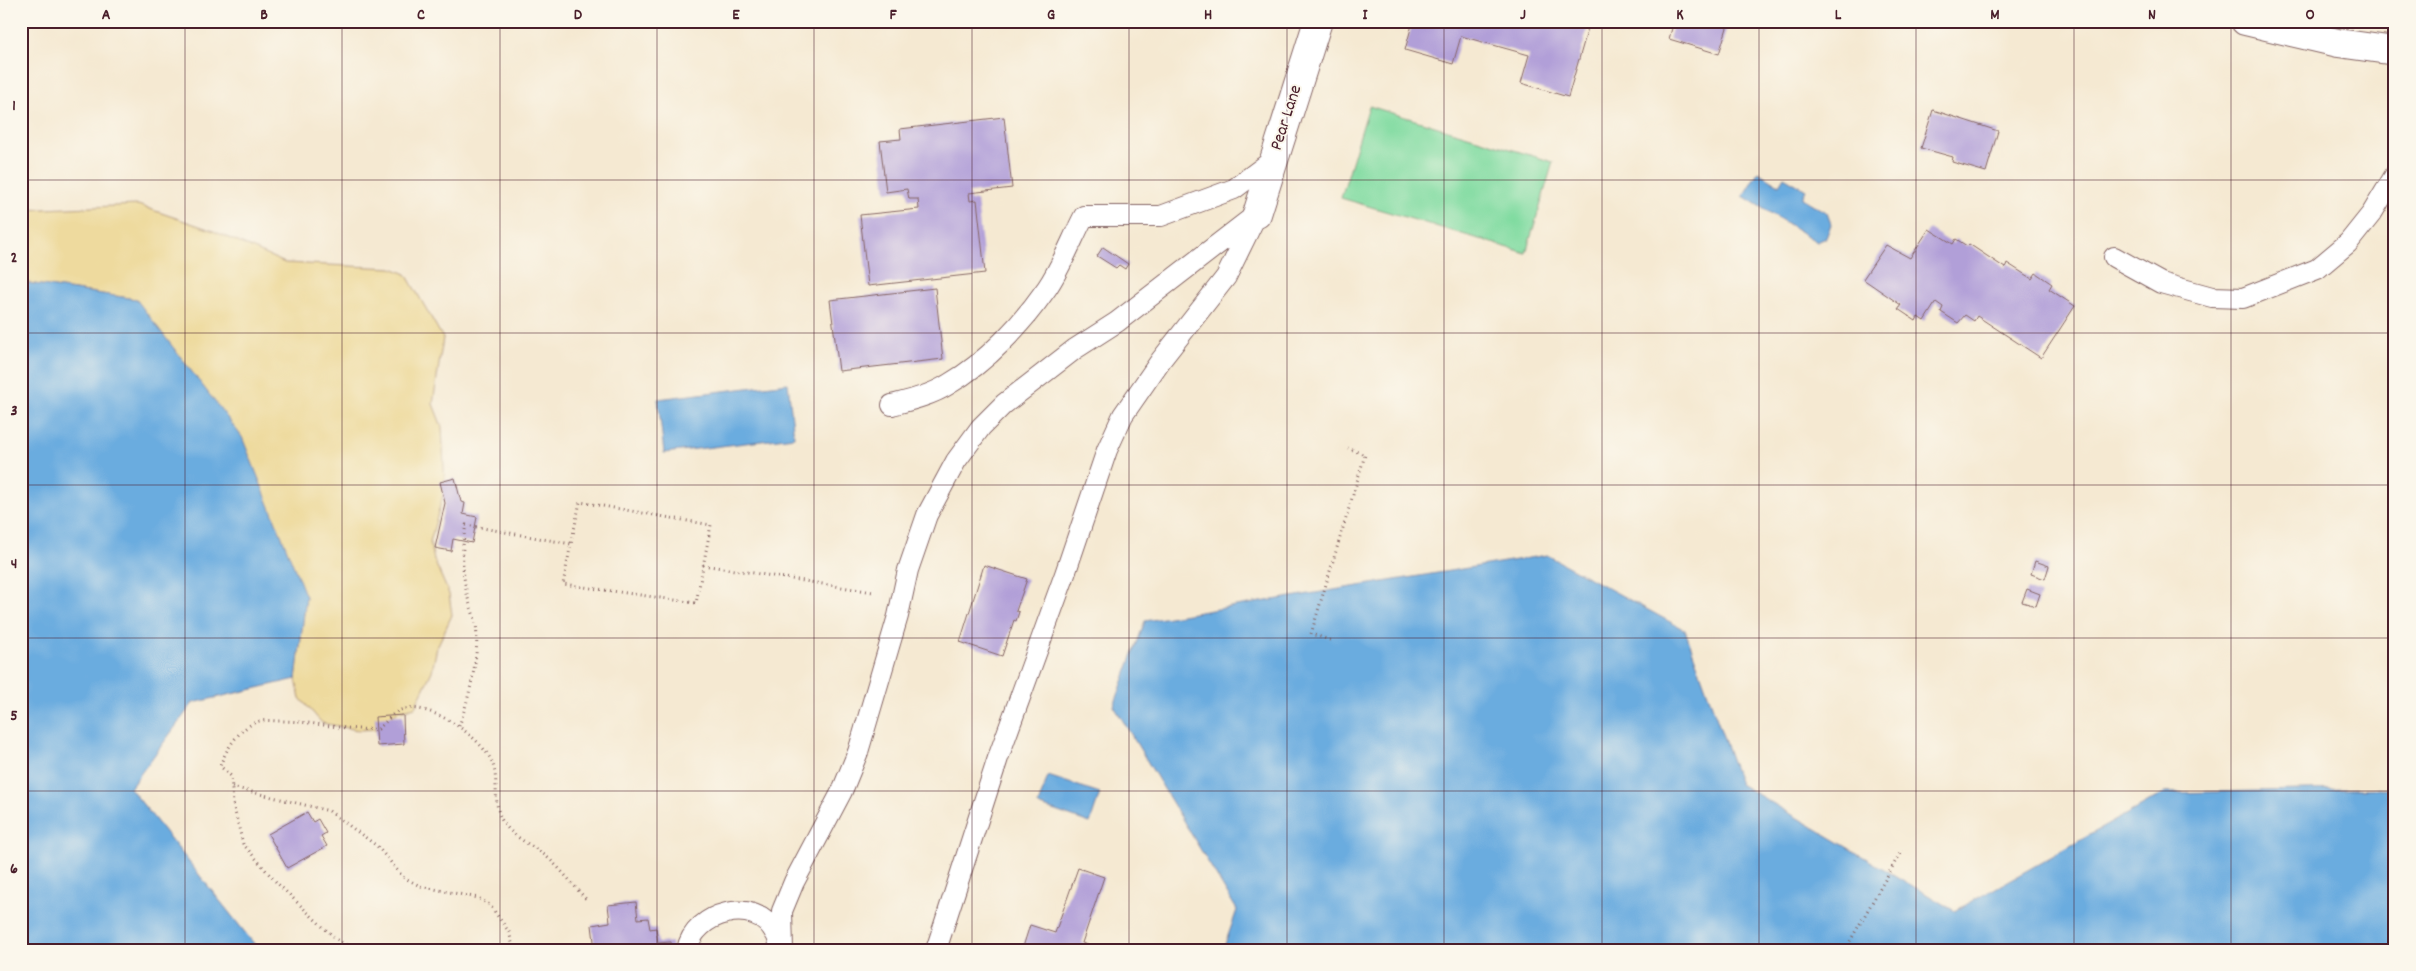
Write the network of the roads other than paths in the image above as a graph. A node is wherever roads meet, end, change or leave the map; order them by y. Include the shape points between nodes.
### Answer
1 (1318, 21) edge
2 (2245, 21) edge
3 (2395, 51) edge
4 (1274, 159) junction
5 (2395, 175) edge
6 (1256, 214) junction
7 (2114, 257) dead end
8 (892, 405) dead end
9 (687, 950) edge
10 (782, 950) edge
11 (936, 950) edge

1 - 4 street, Pear Lane
2 - 3 street via 2338,43
4 - 6 street, Pear Lane
4 - 8 lane via 1234,189 1161,216 1084,216 1048,286 1024,318 986,356 949,385
5 - 7 lane via 2372,213 2348,243 2317,269 2243,298 2212,297 2161,283
6 - 10 lane via 1117,322 1036,378 981,427 956,460 927,515 908,570 880,682 858,752 782,911
6 - 11 lane via 1226,277 1122,415 998,758
9 - 10 lane via 694,932 705,921 734,911 750,913 764,920 775,932

